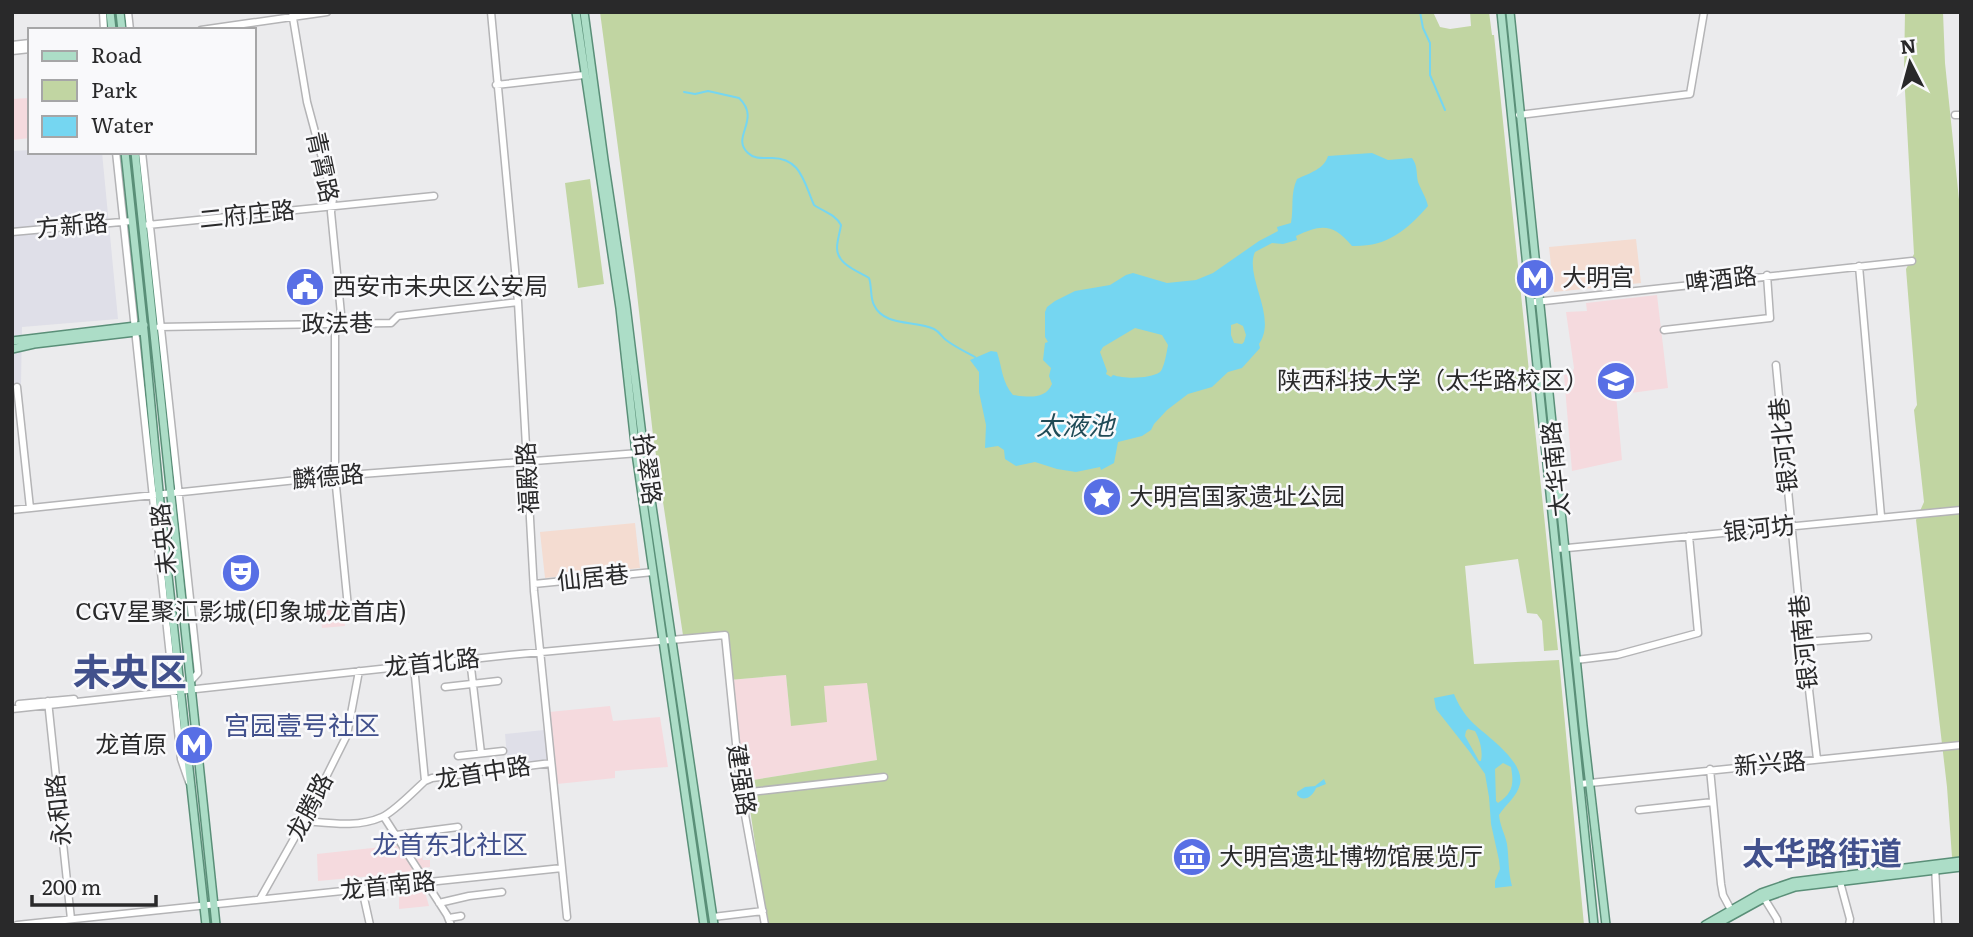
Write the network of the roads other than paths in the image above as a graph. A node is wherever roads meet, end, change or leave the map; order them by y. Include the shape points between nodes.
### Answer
1 (327, 12) edge
2 (490, 12) edge
3 (576, 12) edge
4 (584, 12) edge
5 (1501, 12) edge
6 (1510, 12) edge
7 (1704, 12) edge
8 (293, 14) edge
9 (212, 28) edge
10 (584, 75) junction
11 (497, 86) junction
12 (1519, 115) junction
13 (116, 154) edge
14 (125, 154) edge
15 (135, 154) edge
16 (142, 154) edge
17 (434, 196) dead end
18 (332, 206) junction
19 (128, 221) junction
20 (146, 225) junction
21 (12, 232) edge
22 (1912, 261) dead end
23 (1859, 266) junction
24 (1767, 275) junction
25 (1539, 301) junction
26 (518, 302) junction
27 (1530, 302) junction
28 (339, 324) junction
29 (157, 327) junction
30 (140, 329) junction
31 (1664, 330) dead end
32 (12, 341) edge
33 (12, 349) edge
34 (1776, 365) dead end
35 (17, 387) dead end
36 (640, 453) junction
37 (527, 461) junction
38 (335, 477) junction
39 (175, 492) junction
40 (156, 495) junction
41 (30, 508) junction
42 (12, 510) edge
43 (1961, 510) edge
44 (1881, 516) junction
45 (1792, 525) junction
46 (1689, 536) junction
47 (1561, 549) junction
48 (653, 572) junction
49 (534, 584) junction
50 (349, 617) dead end
51 (725, 635) joint
52 (1868, 637) dead end
53 (673, 639) junction
54 (663, 640) junction
55 (1804, 642) junction
56 (540, 652) junction
57 (470, 659) junction
58 (1576, 660) junction
59 (414, 666) junction
60 (359, 671) junction
61 (498, 681) dead end
62 (474, 684) junction
63 (191, 686) junction
64 (444, 687) dead end
65 (177, 690) junction
66 (48, 703) junction
67 (12, 707) edge
68 (1961, 745) edge
69 (502, 751) dead end
70 (481, 753) junction
71 (458, 756) dead end
72 (1817, 759) junction
73 (551, 762) junction
74 (1710, 769) junction
75 (884, 777) dead end
76 (425, 781) junction
77 (1590, 782) junction
78 (1580, 783) junction
79 (741, 793) junction
80 (1713, 802) junction
81 (1639, 810) dead end
82 (384, 817) junction
83 (304, 821) junction
84 (458, 827) dead end
85 (396, 835) junction
86 (1961, 861) edge
87 (1935, 867) junction
88 (1961, 867) edge
89 (562, 868) junction
90 (426, 882) junction
91 (1840, 882) junction
92 (362, 888) junction
93 (502, 892) dead end
94 (1764, 898) junction
95 (260, 899) junction
96 (439, 903) junction
97 (209, 904) junction
98 (1731, 910) junction
99 (763, 911) junction
100 (461, 916) dead end
101 (567, 917) dead end
102 (71, 919) junction
103 (450, 921) edge
104 (713, 921) edge
105 (17, 925) edge
106 (206, 925) edge
107 (216, 925) edge
108 (370, 925) edge
109 (704, 925) edge
110 (765, 925) edge
111 (1594, 925) edge
112 (1606, 925) edge
113 (1705, 925) edge
114 (1715, 925) edge
115 (1778, 925) edge
116 (1849, 925) edge
117 (1937, 925) edge

1 - 8 street
2 - 11 street, 福殿路
3 - 10 main road, 拾翠路
4 - 36 main road, 拾翠路 via 626,305
5 - 27 main road, 太华南路
6 - 12 main road, 太华南路
7 - 12 street via 1690,94
8 - 9 street
8 - 18 street, 青霄路 via 307,102
10 - 11 street
10 - 36 main road, 拾翠路
11 - 26 street, 福殿路
12 - 25 main road, 太华南路
13 - 19 street
14 - 19 main road, 未央路
15 - 20 main road, 未央路
16 - 20 street
17 - 18 street, 二府庄路
18 - 20 street, 二府庄路
18 - 28 street, 青霄路
19 - 21 street, 方新路
19 - 30 main road, 未央路
20 - 29 main road, 未央路
22 - 23 street, 啤酒路
23 - 24 street, 啤酒路
23 - 44 street
24 - 25 street, 啤酒路
24 - 31 street via 1770,318
25 - 27 street, 啤酒路
25 - 47 main road, 太华南路
26 - 28 street, 政法巷 via 398,316 391,323
26 - 37 street, 福殿路
27 - 47 main road, 太华南路
28 - 29 street, 政法巷
28 - 38 street, 青霄路
29 - 39 main road, 未央路
30 - 32 main road
30 - 33 main road
30 - 40 main road, 未央路
34 - 45 street, 银河北巷
35 - 41 street
36 - 37 street, 麟德路
36 - 48 main road, 拾翠路
36 - 53 main road, 拾翠路
37 - 38 street, 麟德路
37 - 49 street, 福殿路
38 - 39 street, 麟德路
38 - 50 street, 青霄路
39 - 40 street, 麟德路
39 - 63 main road, 未央路
40 - 41 street, 麟德路
40 - 65 main road, 未央路
41 - 42 street, 麟德路
43 - 44 street, 银河坊
44 - 45 street, 银河坊
45 - 46 street, 银河坊
45 - 55 street, 银河南巷
46 - 47 street, 银河坊
46 - 58 street via 1698,633 1617,655
47 - 58 main road, 太华南路
47 - 78 main road, 太华南路
48 - 49 street, 仙居巷
48 - 54 main road, 拾翠路
49 - 56 street, 福殿路
51 - 53 street, 龙首北路
51 - 79 street, 建强路
52 - 55 street
53 - 54 street, 龙首北路
53 - 104 main road, 拾翠路
54 - 56 street, 龙首北路
54 - 109 main road, 拾翠路
55 - 72 street, 银河南巷
56 - 57 street, 龙首北路
56 - 73 street, 福殿路
57 - 59 street, 龙首北路
57 - 62 street
58 - 77 main road, 太华南路
59 - 60 street, 龙首北路
59 - 76 street
60 - 63 street, 龙首北路
60 - 83 street, 龙腾路 via 347,734
61 - 62 street
62 - 64 street
62 - 70 street
63 - 65 street, 龙首北路
63 - 97 main road, 未央路
65 - 66 street, 龙首北路
65 - 97 main road, 未央路
66 - 67 street, 龙首北路
66 - 102 street, 永和路
68 - 72 street, 新兴路
69 - 70 street
70 - 71 street
72 - 74 street, 新兴路
73 - 76 street, 龙首中路
73 - 89 street, 福殿路
74 - 77 street, 新兴路
74 - 80 street
75 - 79 street
76 - 82 street, 龙首中路
77 - 78 street, 新兴路
77 - 112 main road, 太华南路
78 - 111 main road, 太华南路
79 - 99 street, 建强路
80 - 81 street
80 - 98 street via 1723,895
82 - 83 street, 龙首中路 via 351,825
82 - 85 street
83 - 95 street, 龙腾路
84 - 85 street
85 - 90 street
86 - 87 main road
87 - 88 main road
87 - 91 main road
87 - 98 main road via 1793,882
87 - 117 street
89 - 90 street, 龙首南路
89 - 101 street, 福殿路
90 - 92 street, 龙首南路
90 - 96 street
91 - 94 main road via 1795,887
91 - 116 street
92 - 95 street, 龙首南路
92 - 108 street
93 - 96 street
94 - 114 main road
94 - 115 street
95 - 97 street, 龙首南路
96 - 103 street
97 - 102 street, 龙首南路
97 - 106 main road, 未央路
97 - 107 main road, 未央路
98 - 113 main road
99 - 104 street
99 - 110 street, 建强路
100 - 103 street
102 - 105 street, 龙首南路

